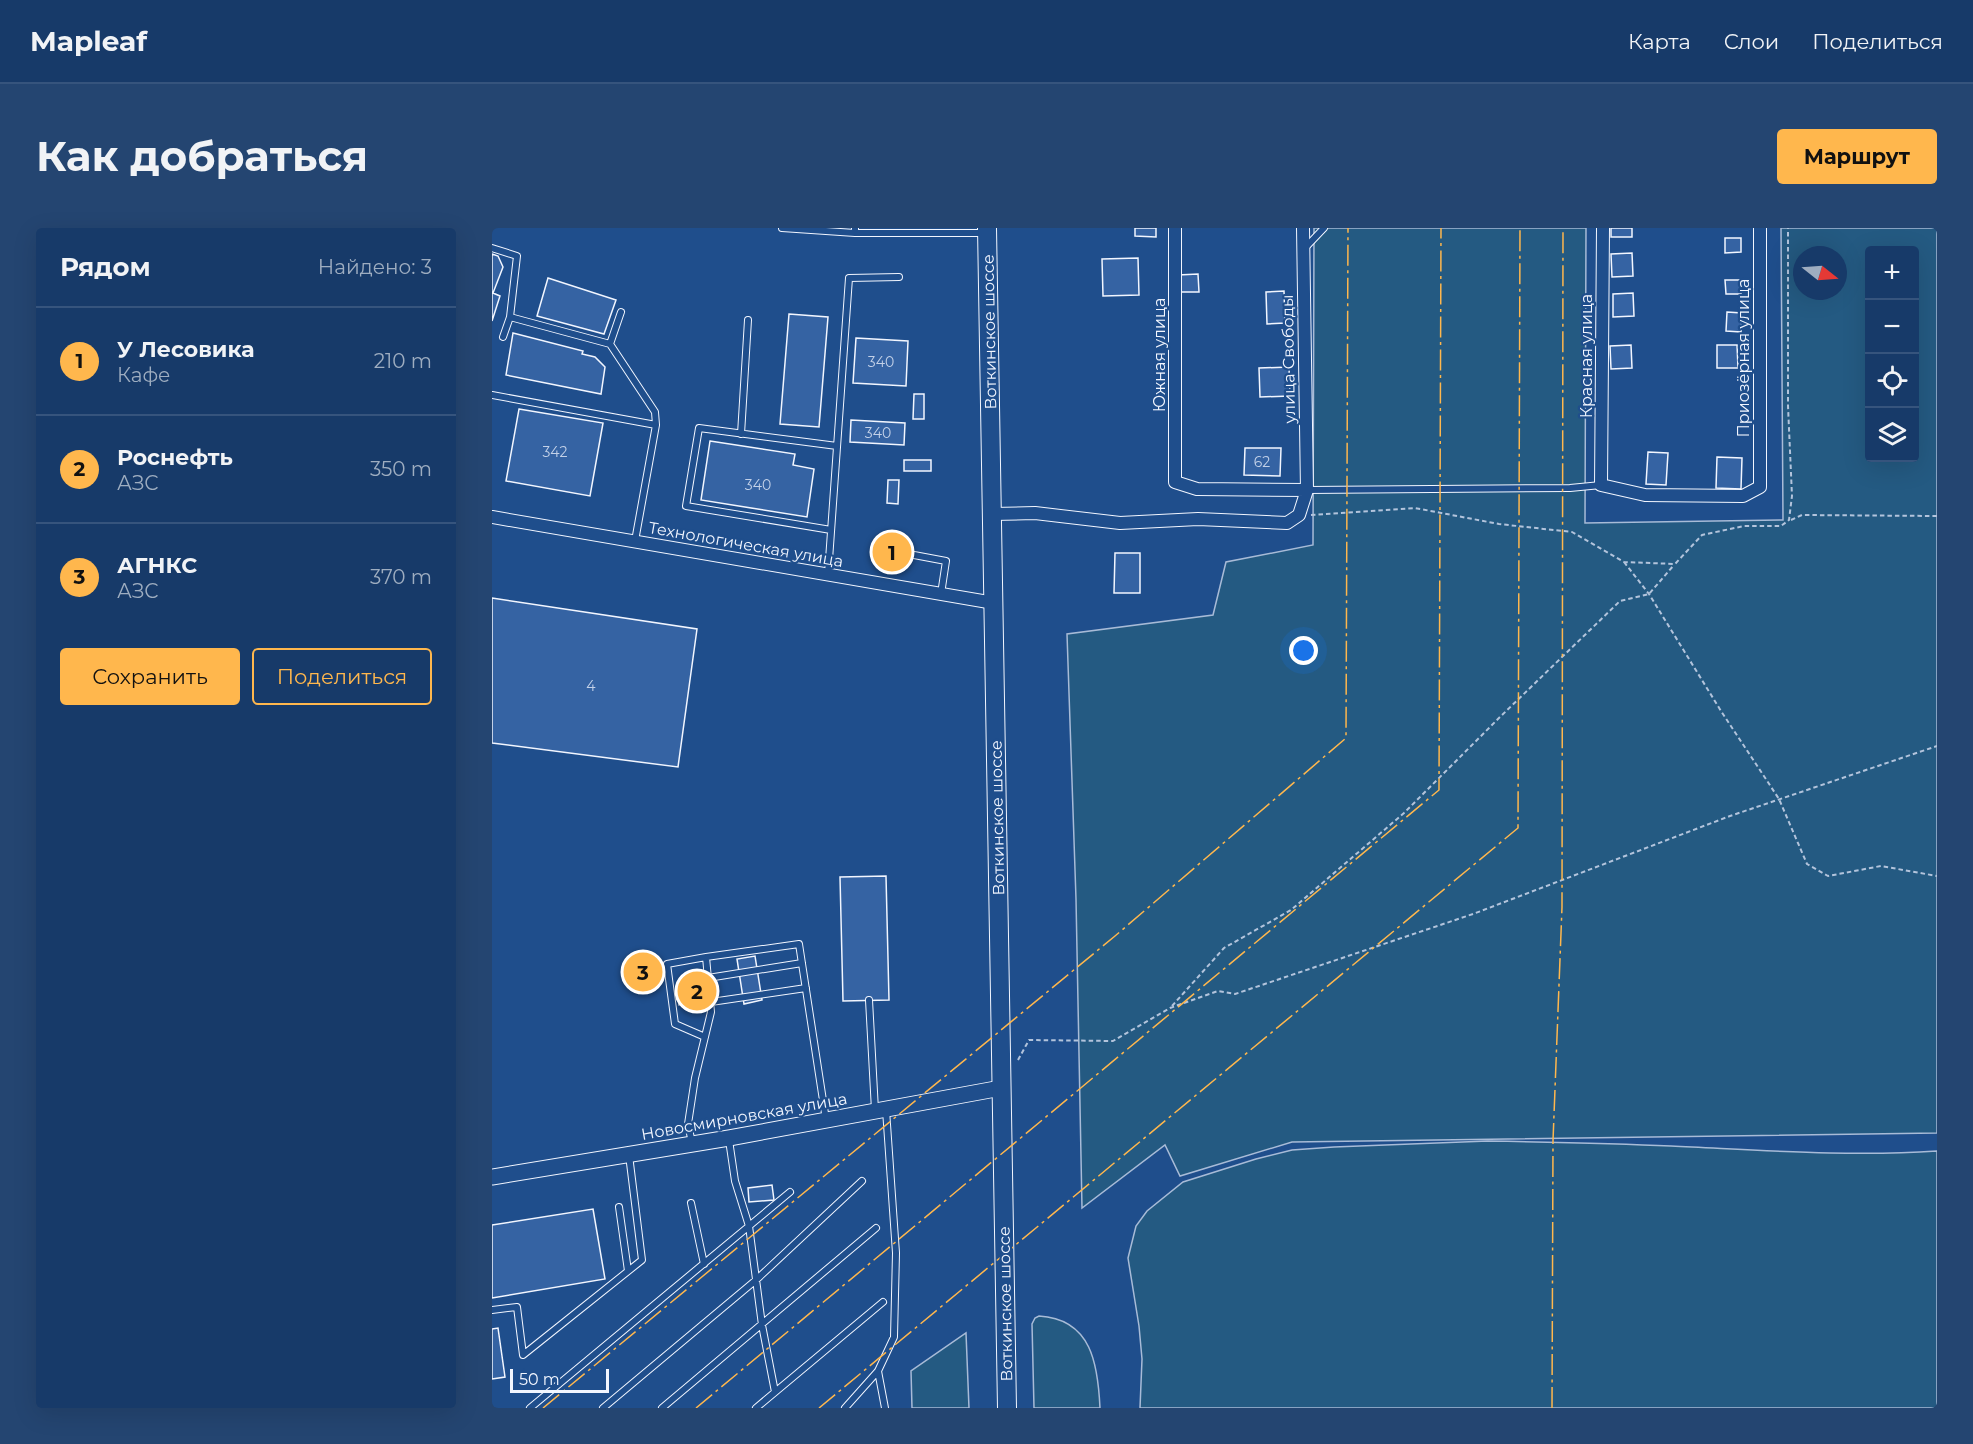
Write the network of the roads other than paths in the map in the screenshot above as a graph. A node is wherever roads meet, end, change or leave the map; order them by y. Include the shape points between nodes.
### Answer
1 (782, 228) edge
2 (1175, 228) edge
3 (1303, 228) edge
4 (1323, 228) edge
5 (1603, 228) edge
6 (1760, 228) edge
7 (855, 230) edge
8 (987, 230) edge
9 (492, 248) edge
10 (1303, 250) junction
11 (898, 277) dead end
12 (621, 312) dead end
13 (510, 317) junction
14 (748, 320) dead end
15 (503, 337) dead end
16 (610, 344) junction
17 (492, 395) edge
18 (656, 425) junction
19 (741, 434) junction
20 (837, 446) junction
21 (1602, 485) junction
22 (1307, 490) junction
23 (992, 514) junction
24 (492, 517) edge
25 (831, 530) junction
26 (635, 542) junction
27 (914, 555) dead end
28 (828, 575) junction
29 (941, 594) junction
30 (994, 603) junction
31 (706, 957) junction
32 (802, 963) junction
33 (708, 978) junction
34 (806, 988) junction
35 (869, 1000) dead end
36 (711, 1002) junction
37 (705, 1037) junction
38 (1001, 1088) junction
39 (880, 1110) junction
40 (826, 1120) junction
41 (729, 1138) junction
42 (692, 1144) junction
43 (629, 1155) junction
44 (492, 1177) edge
45 (862, 1181) dead end
46 (790, 1192) dead end
47 (691, 1203) dead end
48 (619, 1208) dead end
49 (749, 1226) junction
50 (876, 1227) dead end
51 (704, 1264) junction
52 (628, 1271) junction
53 (756, 1280) junction
54 (883, 1302) dead end
55 (492, 1310) edge
56 (762, 1325) junction
57 (878, 1371) junction
58 (775, 1392) junction
59 (530, 1408) edge
60 (603, 1408) edge
61 (662, 1408) edge
62 (756, 1408) edge
63 (845, 1408) edge
64 (885, 1408) edge
65 (1007, 1408) edge

1 - 7 lane
2 - 22 street, Южная улица via 1175,482 1197,489
3 - 10 street, улица Свободы
4 - 10 lane
5 - 21 street, Красная улица
6 - 21 street, Приозёрная улица via 1760,487 1743,496 1688,496 1645,495
7 - 8 lane
8 - 23 main road, Воткинское шоссе
9 - 13 lane via 517,256
10 - 22 street, улица Свободы
11 - 20 lane via 849,278
12 - 16 lane
13 - 15 lane
13 - 16 lane
14 - 19 lane
16 - 18 lane via 655,412
17 - 18 lane
18 - 26 lane
19 - 20 lane
19 - 25 lane via 699,429 686,506
20 - 25 lane
21 - 22 lane
22 - 23 street, улица Свободы via 1299,515 1287,523 1198,519 1120,523 1035,513
23 - 30 main road, Воткинское шоссе
24 - 26 street, Технологическая улица
25 - 28 lane
26 - 28 street, Технологическая улица
27 - 29 lane via 946,561
28 - 29 street, Технологическая улица
29 - 30 street, Технологическая улица
30 - 38 main road, Воткинское шоссе
31 - 32 lane via 799,944
31 - 33 lane
31 - 37 lane via 667,964 675,1024
32 - 33 lane
32 - 34 lane
33 - 36 lane
34 - 36 lane
34 - 40 lane
35 - 39 lane
36 - 37 lane
37 - 42 lane via 688,1124
38 - 39 street, Новосмирновская улица
38 - 65 main road, Воткинское шоссе
39 - 40 street, Новосмирновская улица
39 - 57 lane via 896,1253 894,1337
40 - 41 street, Новосмирновская улица
41 - 42 street, Новосмирновская улица
41 - 49 lane via 735,1181
42 - 43 street, Новосмирновская улица
43 - 44 street, Новосмирновская улица
43 - 52 lane via 642,1260
45 - 53 lane
46 - 49 lane
47 - 51 lane
48 - 52 lane
49 - 51 lane
49 - 53 lane
50 - 56 lane
51 - 59 lane
52 - 55 lane via 523,1355 516,1307
53 - 56 lane
53 - 60 lane
54 - 58 lane
56 - 58 lane
56 - 61 lane
57 - 63 lane
57 - 64 lane
58 - 62 lane

